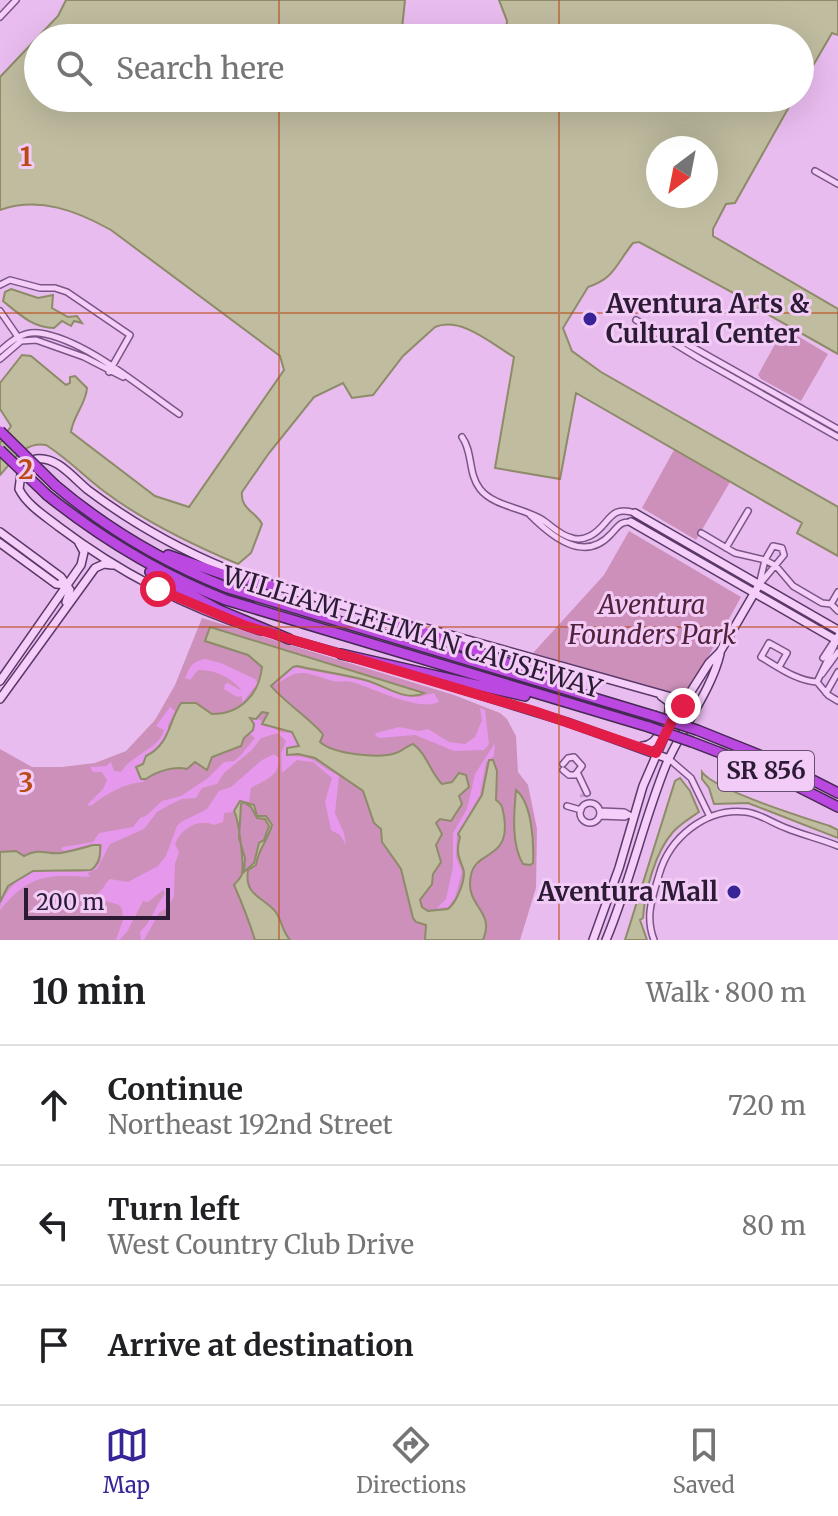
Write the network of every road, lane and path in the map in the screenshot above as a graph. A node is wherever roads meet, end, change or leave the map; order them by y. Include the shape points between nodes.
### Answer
1 (5, 0) edge
2 (14, 2) edge
3 (0, 17) edge
4 (815, 171) dead end
5 (838, 184) edge
6 (0, 285) edge
7 (0, 311) edge
8 (636, 320) dead end
9 (655, 330) junction
10 (19, 339) junction
11 (0, 351) edge
12 (0, 359) edge
13 (110, 369) junction
14 (179, 414) dead end
15 (838, 429) edge
16 (0, 431) edge
17 (462, 437) dead end
18 (838, 437) edge
19 (0, 450) edge
20 (748, 511) dead end
21 (526, 512) junction
22 (635, 513) joint
23 (631, 522) joint
24 (0, 532) edge
25 (701, 533) dead end
26 (72, 536) junction
27 (127, 538) junction
28 (0, 543) edge
29 (112, 543) junction
30 (687, 543) junction
31 (726, 548) junction
32 (680, 551) junction
33 (765, 560) junction
34 (776, 566) junction
35 (122, 569) junction
36 (84, 584) junction
37 (66, 585) junction
38 (759, 585) junction
39 (275, 586) junction
40 (838, 592) edge
41 (754, 593) junction
42 (831, 604) junction
43 (838, 611) edge
44 (389, 619) junction
45 (837, 637) edge
46 (289, 639) junction
47 (720, 652) junction
48 (838, 652) edge
49 (341, 654) junction
50 (26, 663) junction
51 (779, 667) junction
52 (838, 672) edge
53 (821, 675) junction
54 (0, 681) edge
55 (817, 682) junction
56 (640, 689) junction
57 (826, 693) junction
58 (0, 699) edge
59 (838, 701) edge
60 (680, 703) junction
61 (571, 704) junction
62 (640, 712) junction
63 (684, 727) junction
64 (628, 744) junction
65 (656, 753) junction
66 (669, 759) junction
67 (650, 767) junction
68 (578, 774) junction
69 (838, 793) edge
70 (585, 798) junction
71 (567, 806) dead end
72 (838, 807) edge
73 (600, 814) junction
74 (631, 816) junction
75 (710, 817) junction
76 (645, 823) junction
77 (838, 846) edge
78 (611, 891) junction
79 (622, 895) junction
80 (593, 940) edge
81 (606, 940) edge
82 (654, 940) edge

1 - 2 street
2 - 3 street
4 - 5 street
6 - 13 street via 10,280 67,292 130,335
7 - 10 street
8 - 9 street
9 - 15 street
9 - 18 street
10 - 11 street
10 - 12 street
10 - 13 street via 56,346
13 - 14 street
16 - 27 highway, WILLIAM LEHMAN CAUSEWAY / SR 856, bridge via 55,485
17 - 21 street via 480,490
19 - 29 highway, WILLIAM LEHMAN CAUSEWAY / SR 856, bridge via 47,495
20 - 31 street
21 - 22 street via 576,539 592,535 618,511
21 - 23 street via 559,541 580,547 598,544 622,523
22 - 30 street
23 - 32 street
24 - 37 street
25 - 31 street
26 - 35 street
26 - 37 street via 84,558
26 - 39 street via 20,491 21,474 36,459 52,461 108,504 174,544
27 - 39 highway via 208,570
27 - 62 highway, WILLIAM LEHMAN CAUSEWAY / SR 856 via 251,596
28 - 37 street via 56,584
29 - 46 highway via 176,587
29 - 61 highway, WILLIAM LEHMAN CAUSEWAY / SR 856 via 238,605
30 - 32 street
30 - 38 street
31 - 33 street
32 - 41 street
33 - 34 street
33 - 34 street via 770,549 780,546 784,555
33 - 38 street
34 - 38 street
34 - 42 street via 793,586
35 - 36 street via 102,564
35 - 46 street via 211,614
36 - 37 street
36 - 50 street
37 - 50 street via 69,596
37 - 54 street
38 - 41 street
38 - 45 street
39 - 44 street
40 - 42 street
41 - 45 street
41 - 47 street
42 - 43 street
44 - 56 street
44 - 62 highway via 614,698
45 - 53 street via 822,660
46 - 49 street
47 - 60 street
47 - 63 street
48 - 53 street
49 - 61 highway
49 - 64 street
50 - 58 street
51 - 51 street via 761,657 769,643 787,653
51 - 55 street
52 - 57 street
53 - 55 street
55 - 57 street
56 - 60 street
56 - 64 street via 666,698 670,708 653,744
57 - 59 street
60 - 63 street
60 - 65 street
61 - 72 highway, WILLIAM LEHMAN CAUSEWAY / SR 856, bridge via 692,742 776,775
62 - 69 highway, WILLIAM LEHMAN CAUSEWAY / SR 856, bridge via 779,763
63 - 66 street
64 - 65 street
64 - 67 street via 646,754
65 - 66 street
65 - 67 street
66 - 75 street via 691,778
66 - 76 street
67 - 74 street
68 - 68 street via 569,775 563,767 568,758 577,758 582,766
68 - 70 street
70 - 71 street
70 - 73 street via 598,806
70 - 73 street via 582,818 594,822
73 - 74 street
74 - 76 street
74 - 78 street
75 - 77 street via 752,814
75 - 82 street via 678,839 665,857 649,910
76 - 79 street
78 - 79 street
78 - 80 street
79 - 81 street

